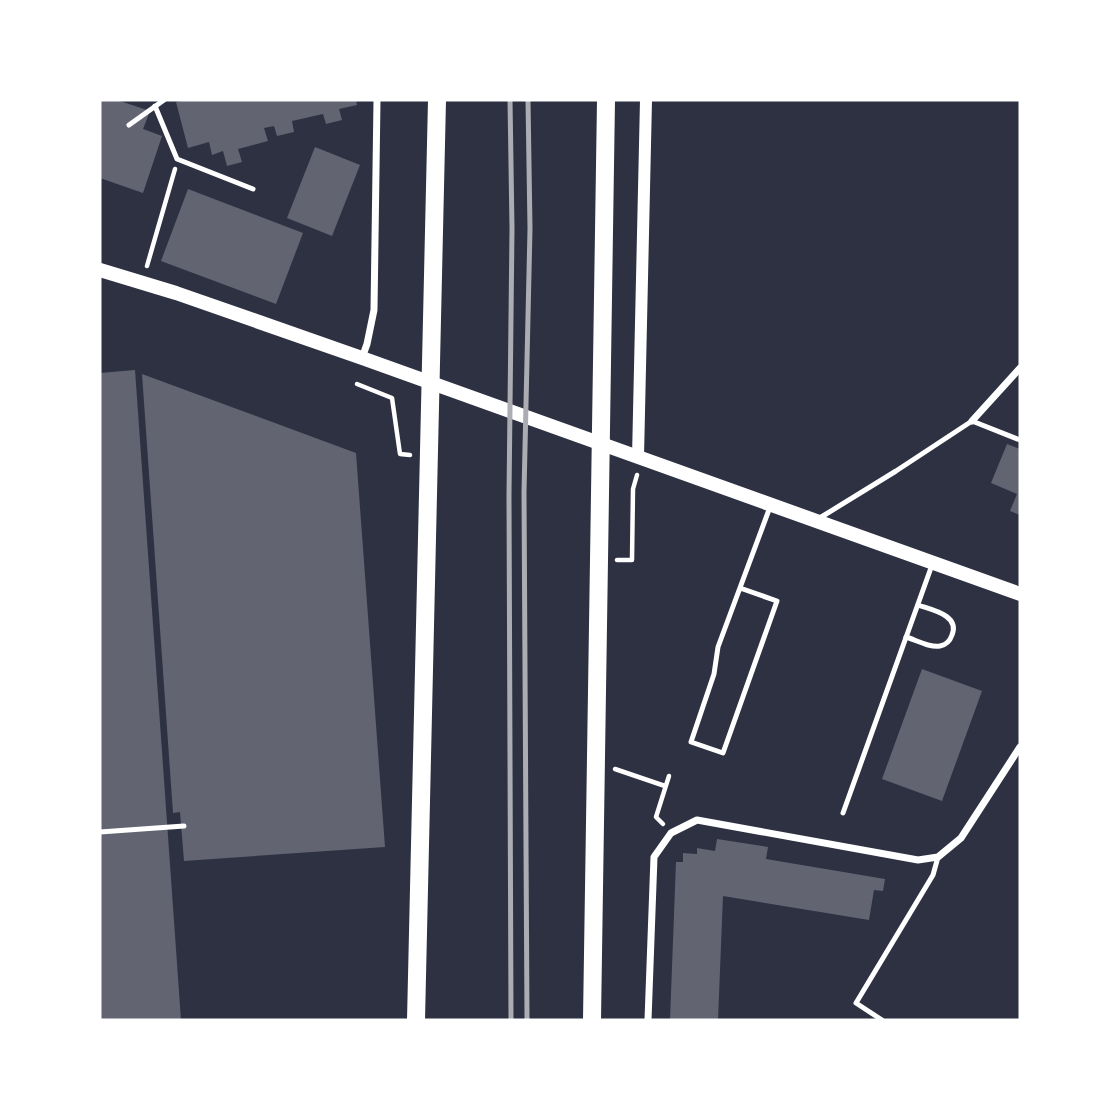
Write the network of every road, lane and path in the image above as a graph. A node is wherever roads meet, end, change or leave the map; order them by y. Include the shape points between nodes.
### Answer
1 (164, 100) edge
2 (377, 100) edge
3 (437, 100) edge
4 (606, 100) edge
5 (646, 100) edge
6 (155, 106) junction
7 (130, 125) dead end
8 (177, 159) junction
9 (253, 189) dead end
10 (147, 266) dead end
11 (100, 270) edge
12 (362, 358) junction
13 (1020, 368) edge
14 (357, 384) dead end
15 (972, 421) junction
16 (1020, 440) edge
17 (411, 455) dead end
18 (634, 456) junction
19 (637, 475) dead end
20 (771, 504) junction
21 (816, 520) junction
22 (617, 560) dead end
23 (933, 562) junction
24 (740, 588) junction
25 (1020, 594) edge
26 (918, 605) junction
27 (906, 637) junction
28 (1020, 747) edge
29 (615, 769) dead end
30 (669, 776) dead end
31 (665, 786) junction
32 (843, 813) dead end
33 (184, 826) dead end
34 (100, 832) edge
35 (671, 832) junction
36 (938, 857) junction
37 (416, 1020) edge
38 (592, 1020) edge
39 (648, 1020) edge
40 (883, 1020) edge

1 - 6 lane
2 - 12 street via 374,310
3 - 37 main road
4 - 38 main road
5 - 18 street
6 - 7 lane
6 - 8 lane
8 - 9 lane
8 - 10 path
11 - 12 main road
12 - 18 main road
13 - 15 street
14 - 17 path via 392,398 400,454
15 - 16 lane
15 - 21 lane
18 - 20 main road
19 - 22 path via 632,560
20 - 21 main road
20 - 24 lane
21 - 23 main road
23 - 25 main road
23 - 26 lane
24 - 24 lane via 691,742 723,753 776,601
26 - 27 lane
26 - 27 lane via 947,617 953,626 952,637 939,647
27 - 32 lane
28 - 36 street via 961,838
29 - 31 path
30 - 31 path
31 - 35 path via 656,817
33 - 34 lane
35 - 36 street via 697,820 918,860
35 - 39 street via 654,857
36 - 40 lane via 933,875 856,1003

